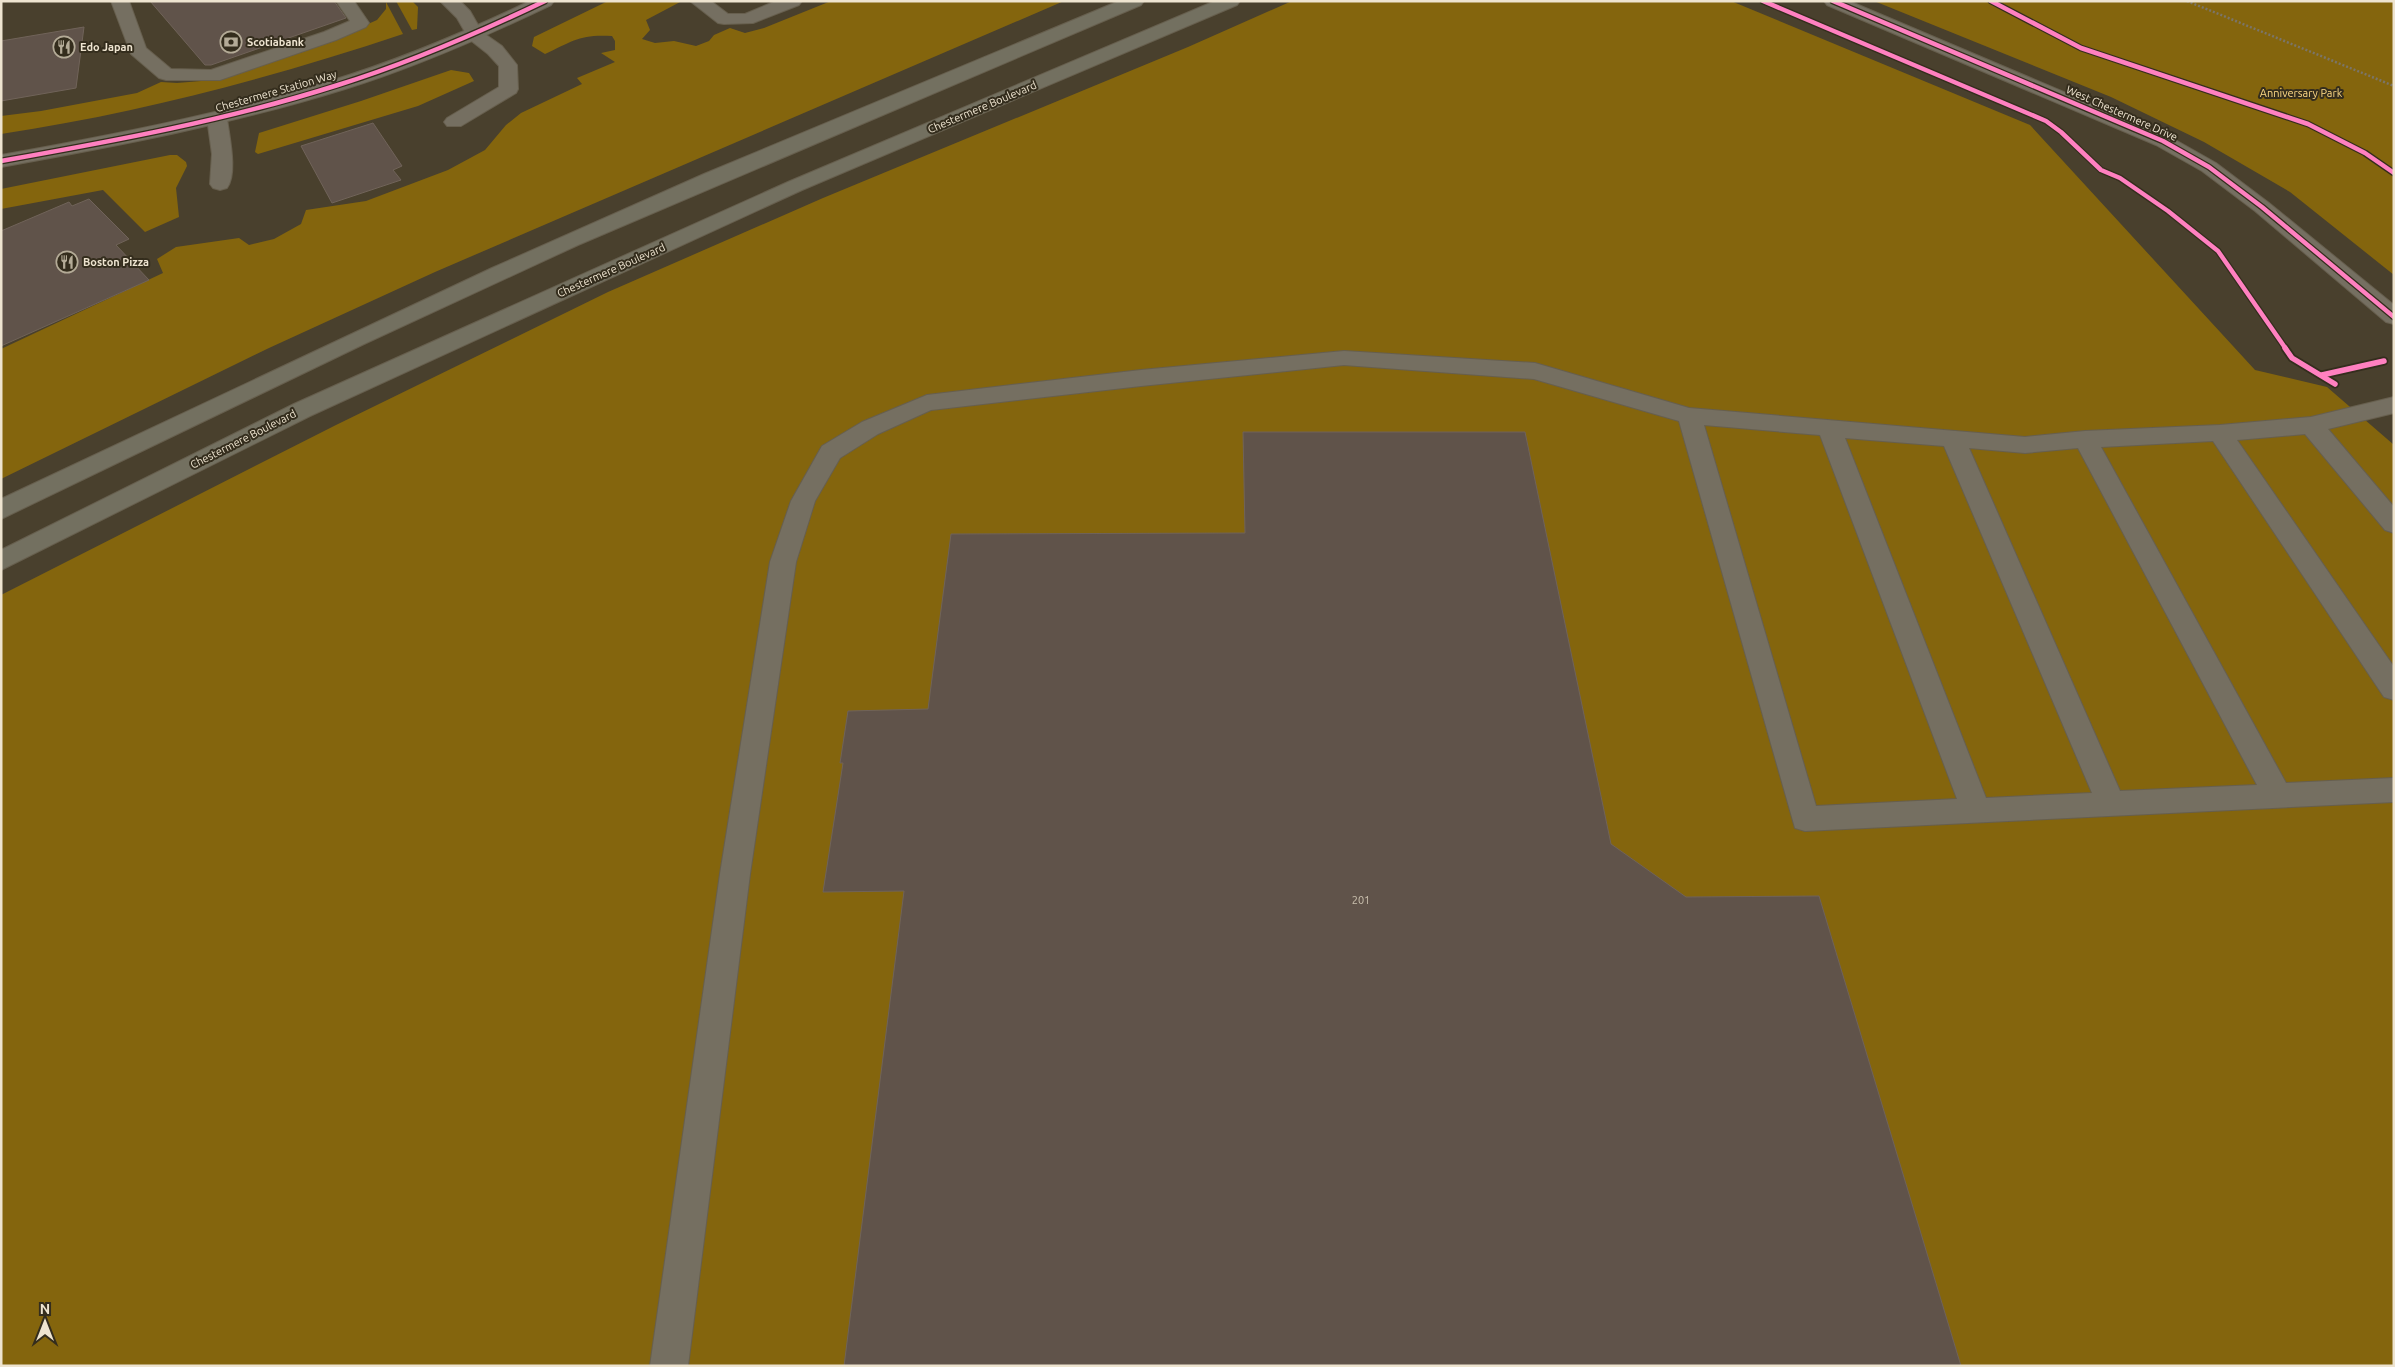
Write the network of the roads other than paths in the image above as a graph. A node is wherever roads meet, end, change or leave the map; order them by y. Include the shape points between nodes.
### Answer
1 (120, 1) edge
2 (345, 1) edge
3 (449, 1) edge
4 (545, 1) edge
5 (699, 1) edge
6 (793, 1) edge
7 (1135, 1) edge
8 (1231, 1) edge
9 (1833, 1) edge
10 (475, 34) junction
11 (217, 118) junction
12 (454, 122) dead end
13 (1, 161) edge
14 (220, 184) dead end
15 (2394, 317) edge
16 (2394, 406) edge
17 (1689, 416) junction
18 (2311, 425) junction
19 (1829, 428) junction
20 (2220, 433) junction
21 (1953, 439) junction
22 (2085, 439) junction
23 (1, 510) edge
24 (2394, 524) edge
25 (1, 561) edge
26 (2394, 688) edge
27 (2394, 790) edge
28 (2276, 795) junction
29 (2111, 803) junction
30 (1976, 810) junction
31 (669, 1366) edge

1 - 2 street via 138,50 166,74 213,76 330,36 360,22
3 - 10 street via 464,15
4 - 10 street, Chestermere Station Way
5 - 6 street via 724,19 747,19
7 - 23 main road via 572,240 391,322
8 - 25 main road, Chestermere Boulevard via 795,186 311,406
9 - 15 street, West Chestermere Drive via 2163,141 2209,167 2262,207
10 - 11 street, Chestermere Station Way via 338,84
10 - 12 street via 496,50 508,65 509,89
11 - 13 street, Chestermere Station Way
11 - 14 street via 222,154
16 - 18 street
17 - 19 street
17 - 30 street via 1805,819
17 - 31 street via 1534,371 1344,358 927,403 870,428 831,452 803,501 783,562 735,874
18 - 20 street
18 - 24 street
19 - 21 street
19 - 30 street
20 - 22 street
20 - 26 street
21 - 22 street via 2024,444
21 - 29 street
22 - 28 street
27 - 28 street
28 - 29 street
29 - 30 street

